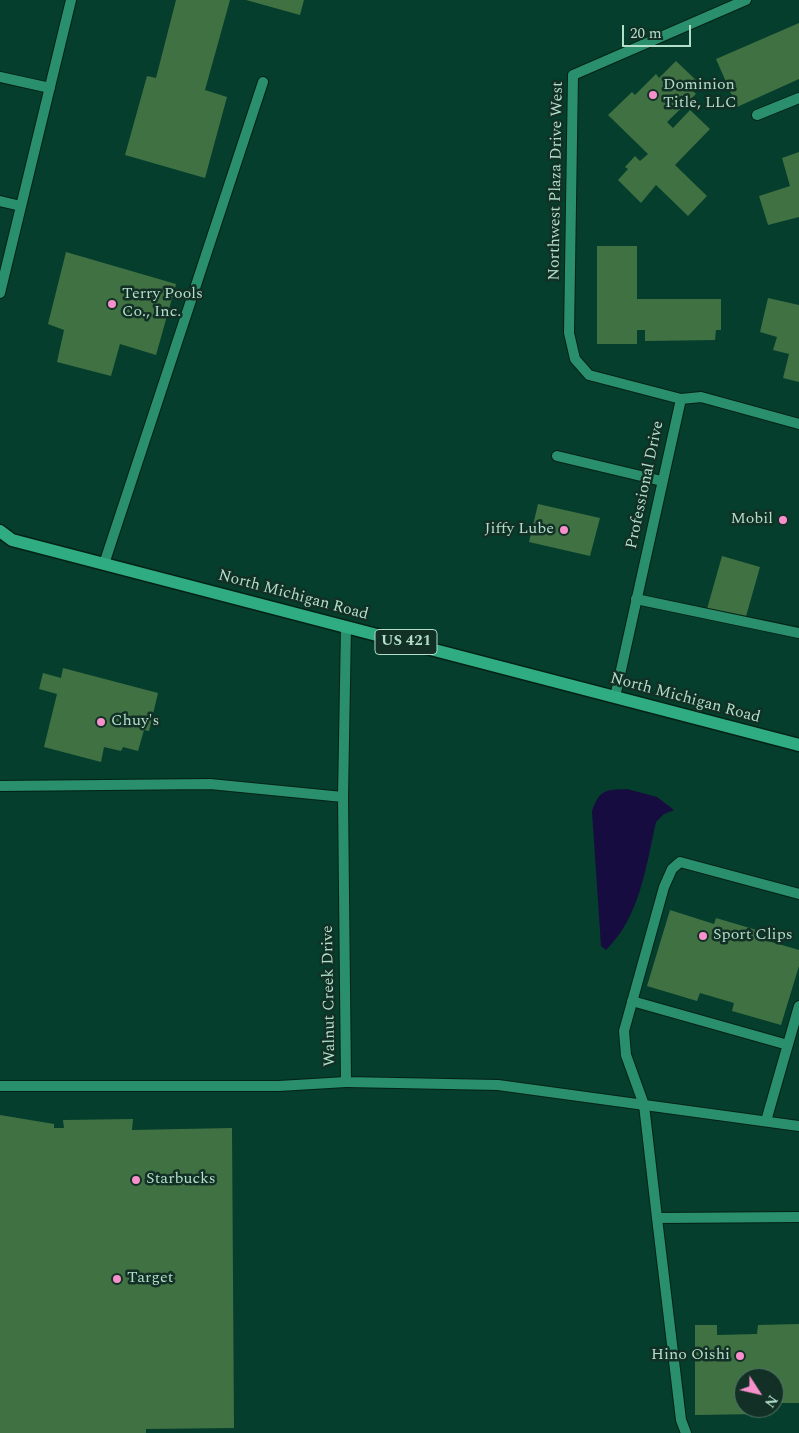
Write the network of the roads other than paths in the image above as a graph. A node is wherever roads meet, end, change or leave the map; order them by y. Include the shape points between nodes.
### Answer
1 (71, 0) edge
2 (746, 0) edge
3 (0, 78) edge
4 (263, 82) dead end
5 (50, 88) junction
6 (799, 98) edge
7 (757, 115) dead end
8 (0, 202) edge
9 (21, 206) junction
10 (0, 293) edge
11 (681, 400) junction
12 (799, 424) edge
13 (557, 456) dead end
14 (662, 481) junction
15 (0, 532) edge
16 (6, 541) edge
17 (104, 564) junction
18 (636, 600) junction
19 (346, 627) junction
20 (799, 633) edge
21 (615, 697) junction
22 (799, 745) edge
23 (0, 786) edge
24 (343, 797) junction
25 (799, 894) edge
26 (632, 1001) junction
27 (799, 1006) edge
28 (788, 1045) junction
29 (346, 1082) junction
30 (0, 1086) edge
31 (644, 1105) junction
32 (766, 1121) junction
33 (799, 1126) edge
34 (799, 1217) edge
35 (657, 1218) junction
36 (686, 1433) edge

1 - 5 street
2 - 11 street, Northwest Plaza Drive West via 573,75 569,333 575,358 589,375
3 - 5 street
4 - 17 street
5 - 9 street
6 - 7 street
8 - 9 street
9 - 10 street
11 - 12 street via 701,397
11 - 14 street, Professional Drive
13 - 14 street
14 - 18 street, Professional Drive
15 - 16 main road, North Michigan Road / US 421
16 - 17 main road, North Michigan Road / US 421
17 - 19 main road, North Michigan Road / US 421
18 - 20 street
18 - 21 street, Professional Drive
19 - 21 main road, North Michigan Road / US 421
19 - 24 street, Walnut Creek Drive
21 - 22 main road, North Michigan Road / US 421
23 - 24 street via 210,784
24 - 29 street, Walnut Creek Drive
25 - 26 street via 680,862 672,868 664,887
26 - 28 street
26 - 31 street via 624,1030 626,1055
27 - 28 street
28 - 32 street
29 - 30 street via 279,1086
29 - 31 street, Walnut Creek Drive via 498,1085
31 - 32 street, Walnut Creek Drive
31 - 35 street
32 - 33 street, Walnut Creek Drive
34 - 35 street
35 - 36 street via 681,1420

